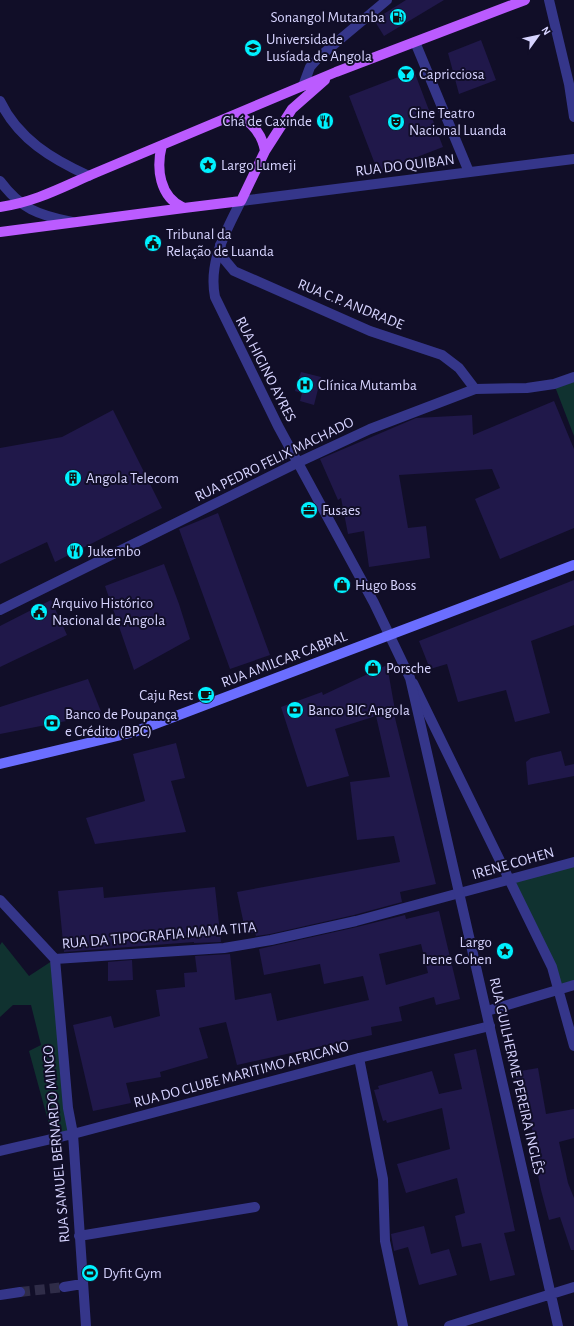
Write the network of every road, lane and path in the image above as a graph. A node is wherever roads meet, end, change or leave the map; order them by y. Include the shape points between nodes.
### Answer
1 (387, 0) edge
2 (525, 0) edge
3 (549, 0) edge
4 (415, 42) junction
5 (336, 72) junction
6 (303, 86) junction
7 (0, 101) edge
8 (236, 114) junction
9 (574, 117) edge
10 (162, 145) junction
11 (265, 151) junction
12 (574, 159) edge
13 (469, 172) junction
14 (89, 176) junction
15 (0, 181) edge
16 (241, 201) junction
17 (21, 204) junction
18 (0, 207) edge
19 (184, 208) junction
20 (73, 222) junction
21 (0, 232) edge
22 (220, 246) junction
23 (574, 377) edge
24 (475, 389) junction
25 (297, 463) junction
26 (574, 565) edge
27 (0, 610) edge
28 (391, 635) junction
29 (410, 678) junction
30 (0, 764) edge
31 (574, 862) edge
32 (510, 880) junction
33 (460, 894) junction
34 (0, 900) edge
35 (55, 959) junction
36 (574, 986) edge
37 (558, 990) junction
38 (487, 1011) junction
39 (490, 1026) junction
40 (574, 1046) edge
41 (359, 1058) junction
42 (73, 1134) junction
43 (0, 1151) edge
44 (255, 1207) dead end
45 (79, 1236) junction
46 (82, 1284) junction
47 (574, 1286) edge
48 (64, 1287) tunnel mouth
49 (20, 1292) tunnel mouth
50 (552, 1294) junction
51 (0, 1295) edge
52 (86, 1326) edge
53 (403, 1326) edge
54 (449, 1326) edge
55 (558, 1326) edge

1 - 6 street via 319,57 310,67
2 - 4 main road
3 - 9 street via 569,84
4 - 5 main road
4 - 13 street
5 - 6 main road
5 - 11 main road via 292,109
6 - 8 main road
7 - 14 street via 18,129 39,149
8 - 10 main road
8 - 11 main road via 257,130
10 - 14 main road
10 - 19 main road via 158,163 163,187 170,197
11 - 16 main road
12 - 13 street, RUA DO QUIBAN
13 - 16 street, RUA DO QUIBAN
14 - 17 main road
15 - 17 street
16 - 19 main road
16 - 22 street, RUA HIGINO AYRES
17 - 18 main road
17 - 20 street via 41,215
19 - 20 main road
20 - 21 main road
22 - 24 street, RUA C.P. ANDRADE via 224,259 234,271 370,331 442,355 459,368
22 - 25 street, RUA HIGINO AYRES via 214,265 212,285 215,297
23 - 24 street, RUA PEDRO FELIX MACHADO via 554,384 527,388
24 - 25 street, RUA PEDRO FELIX MACHADO via 370,429
25 - 27 street, RUA PEDRO FELIX MACHADO
25 - 28 street, RUA HIGINO AYRES
26 - 28 main road, RUA AMILCAR CABRAL
28 - 29 street, RUA HIGINO AYRES
28 - 30 main road, RUA AMILCAR CABRAL via 134,732
29 - 32 street
29 - 33 street, RUA GUILHERME PEREIRA INGLÊS
31 - 32 street, IRENE COHEN
32 - 33 street, IRENE COHEN
32 - 37 street via 552,967
33 - 35 street, RUA DA TIPOGRAFIA MAMA TITA via 356,921 224,948
33 - 38 street, RUA GUILHERME PEREIRA INGLÊS
34 - 35 street, RUA DA TIPOGRAFIA MAMA TITA
35 - 42 street, RUA SAMUEL BERNARDO MINGO via 68,1108
36 - 37 street
37 - 38 street
37 - 40 street
38 - 39 street, RUA GUILHERME PEREIRA INGLÊS
39 - 41 street, RUA DO CLUBE MARITIMO AFRICANO
39 - 50 street, RUA GUILHERME PEREIRA INGLÊS
41 - 42 street, RUA DO CLUBE MARITIMO AFRICANO
41 - 53 street via 383,1179 385,1241
42 - 43 street, RUA DO CLUBE MARITIMO AFRICANO
42 - 45 street, RUA SAMUEL BERNARDO MINGO
44 - 45 street
45 - 46 street, RUA SAMUEL BERNARDO MINGO
46 - 48 street
46 - 52 street, RUA SAMUEL BERNARDO MINGO
47 - 50 street
49 - 51 street
50 - 54 street
50 - 55 street, RUA GUILHERME PEREIRA INGLÊS

